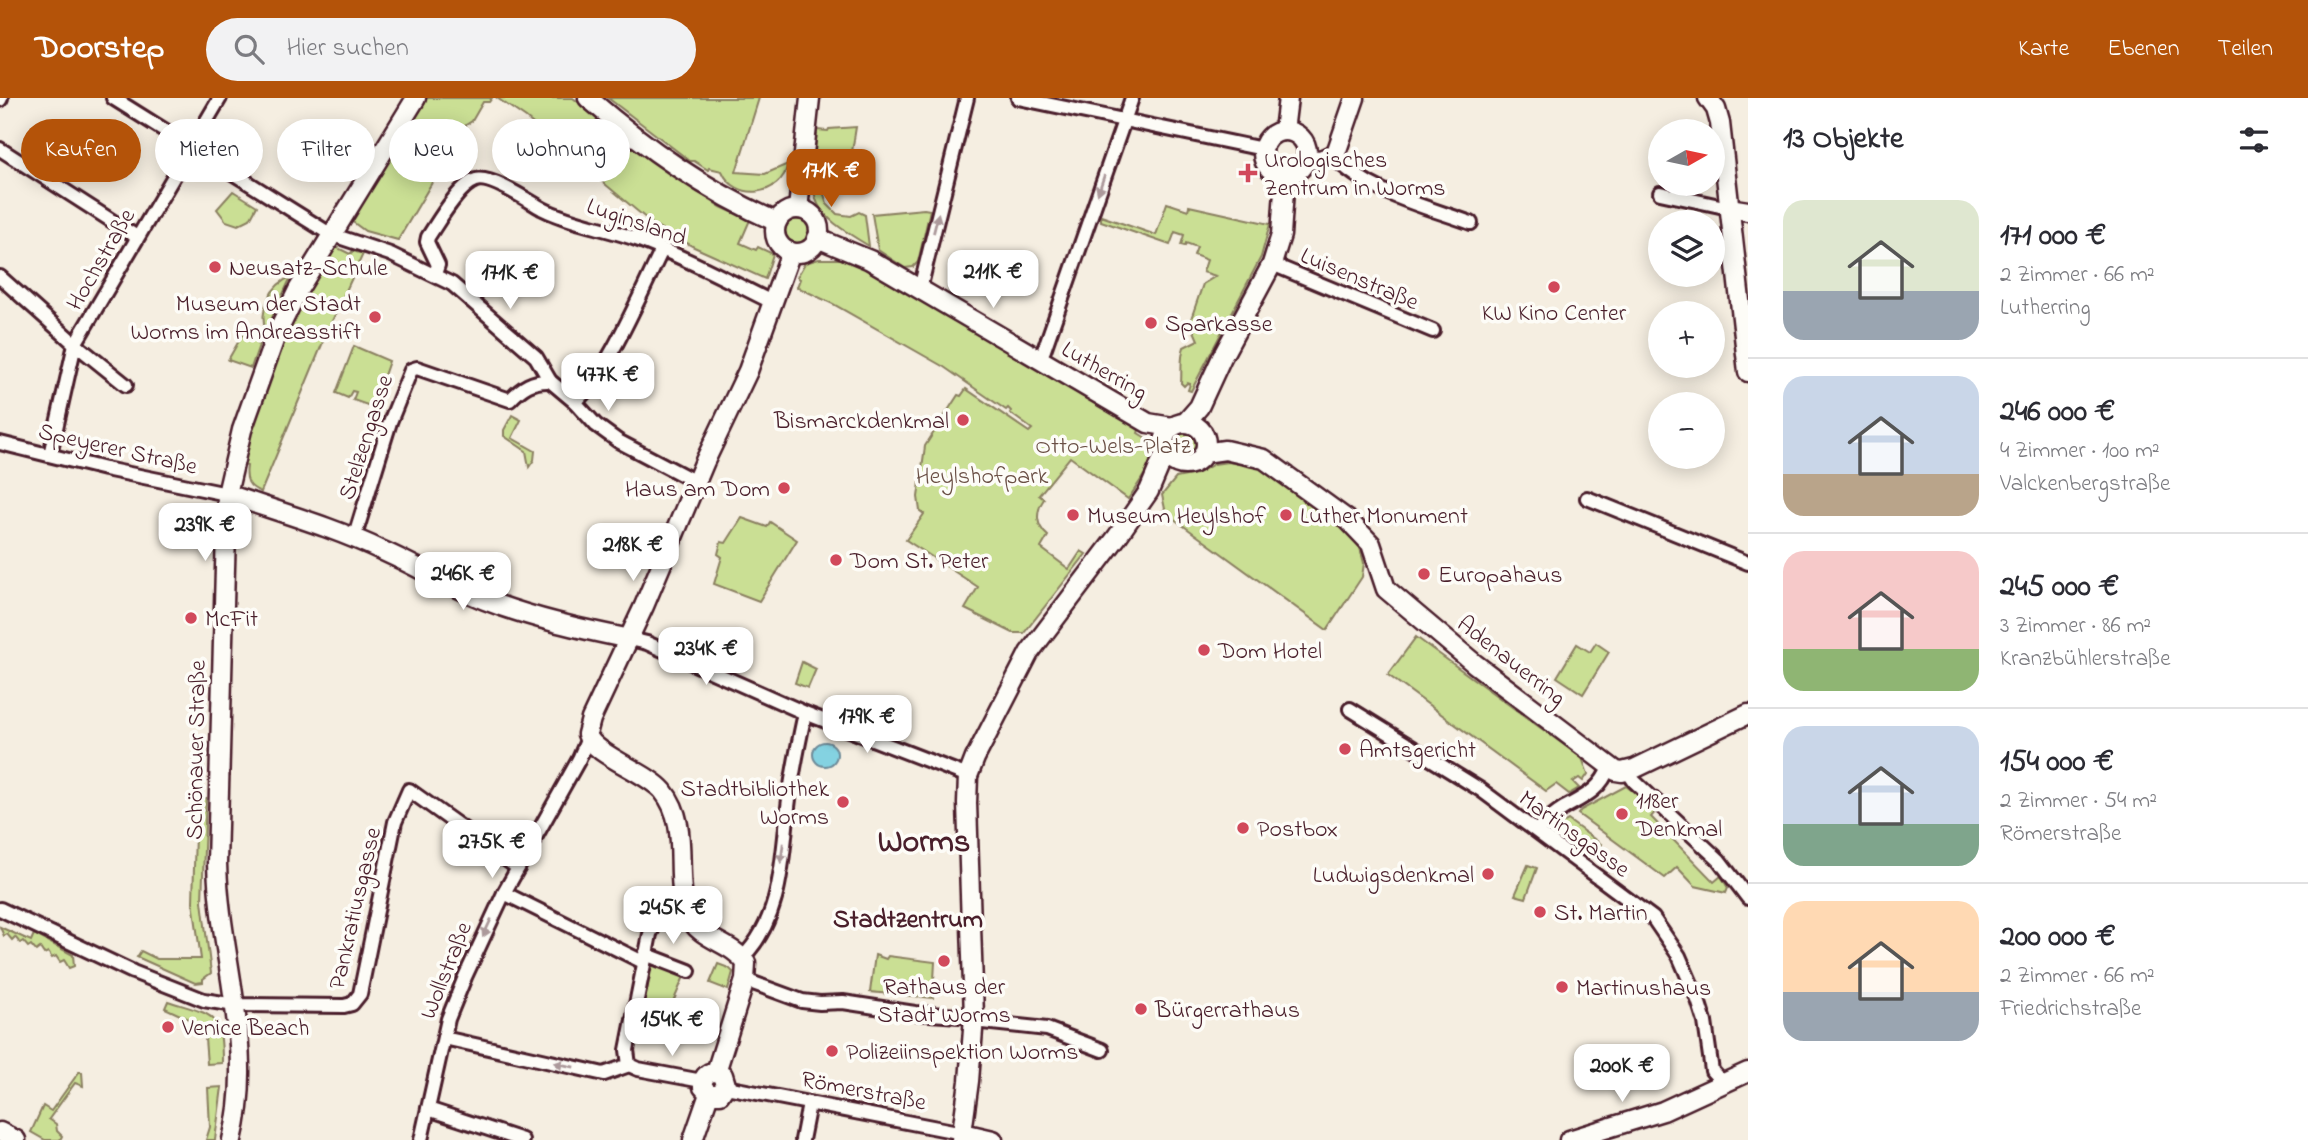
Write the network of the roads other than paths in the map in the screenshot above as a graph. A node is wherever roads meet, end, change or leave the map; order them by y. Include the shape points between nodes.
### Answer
1 (113, 98) edge
2 (220, 98) edge
3 (416, 98) edge
4 (588, 98) edge
5 (810, 98) edge
6 (967, 98) edge
7 (1018, 98) edge
8 (1132, 98) edge
9 (1288, 98) edge
10 (1355, 98) edge
11 (1708, 98) edge
12 (207, 119) edge
13 (1124, 121) junction
14 (155, 124) edge
15 (1284, 131) junction
16 (0, 149) edge
17 (1263, 149) junction
18 (1333, 156) junction
19 (1306, 159) junction
20 (1285, 175) junction
21 (169, 182) edge
22 (248, 182) edge
23 (1674, 196) edge
24 (1729, 208) junction
25 (799, 209) junction
26 (1748, 211) edge
27 (777, 222) junction
28 (1471, 223) dead end
29 (330, 234) junction
30 (136, 237) junction
31 (817, 238) junction
32 (662, 250) junction
33 (790, 252) junction
34 (1272, 264) junction
35 (435, 274) junction
36 (0, 277) edge
37 (920, 289) junction
38 (774, 303) junction
39 (1433, 331) dead end
40 (75, 344) junction
41 (1039, 359) junction
42 (1748, 371) edge
43 (551, 381) junction
44 (126, 385) dead end
45 (575, 402) junction
46 (1184, 441) junction
47 (0, 443) edge
48 (50, 455) junction
49 (696, 482) junction
50 (227, 494) junction
51 (1587, 498) dead end
52 (354, 539) junction
53 (1748, 563) edge
54 (1385, 590) joint
55 (629, 639) junction
56 (1350, 709) dead end
57 (805, 713) junction
58 (1748, 715) edge
59 (588, 738) junction
60 (1609, 767) junction
61 (1628, 772) junction
62 (968, 776) junction
63 (1537, 830) junction
64 (518, 867) junction
65 (505, 893) junction
66 (683, 894) junction
67 (1748, 898) edge
68 (0, 909) edge
69 (644, 958) junction
70 (742, 958) junction
71 (689, 971) dead end
72 (745, 980) junction
73 (235, 1005) junction
74 (974, 1019) junction
75 (444, 1038) junction
76 (1102, 1050) dead end
77 (629, 1065) junction
78 (1748, 1072) edge
79 (713, 1083) junction
80 (1724, 1084) junction
81 (809, 1104) junction
82 (428, 1109) junction
83 (0, 1132) edge
84 (962, 1137) edge
85 (16, 1140) edge
86 (232, 1140) edge
87 (421, 1140) edge
88 (522, 1140) edge
89 (693, 1140) edge
90 (802, 1140) edge
91 (993, 1140) edge
92 (1569, 1140) edge

1 - 14 street
2 - 12 street, Hochstraße
3 - 29 street, Schönauer Straße
4 - 27 street via 675,167 712,191
5 - 25 street
37 -> 6 street
7 - 13 street
8 - 13 street
9 - 15 street
10 - 18 street
11 - 24 street via 1720,123
13 - 17 street
13 -> 41 street
15 - 17 street via 1270,136
15 - 19 street via 1301,138
16 - 30 street
17 - 20 street via 1269,169
18 - 19 street
18 - 28 street via 1349,173 1376,187
19 - 20 street via 1296,172
20 - 34 street via 1282,234
21 - 30 street, Hochstraße
22 - 29 street
23 - 24 street
24 - 26 street
24 - 42 street
25 - 27 street via 786,212
25 - 31 street via 814,217
27 - 33 street via 777,240
29 - 35 street
29 - 50 street, Schönauer Straße via 298,290 263,369
30 - 40 street, Hochstraße
31 - 33 street via 804,252
31 - 37 street, Lutherring via 861,255
32 - 35 street, Luginsland via 560,217 480,179 462,191 428,237 438,265
32 - 38 street, Luginsland
32 - 45 street via 604,365
33 - 38 street, Wollstraße
34 - 39 street, Luisenstraße
34 - 46 street
35 - 43 street via 465,294 536,357
36 - 40 street
37 - 41 street, Lutherring
38 - 49 street, Wollstraße
40 - 44 street
40 - 48 street, Hochstraße
41 - 46 street, Lutherring
43 - 45 street
43 - 52 street, Stelzengasse via 533,382 510,400 417,368 409,371
45 - 49 street via 611,437
46 - 54 street, Lutherring via 1271,463 1360,531 1371,544
46 - 62 street via 1029,653
47 - 48 street, Speyerer Straße
48 - 50 street, Speyerer Straße
49 - 55 street, Wollstraße
50 - 52 street
50 - 73 street, Schönauer Straße via 217,875
51 - 53 street
52 - 55 street via 486,600 546,620
54 - 60 street, Adenauerring
55 - 57 street
55 - 59 street, Wollstraße via 591,719
56 - 63 street, Martinsgasse
57 - 62 street
57 -> 70 street via 775,896 761,933
58 - 61 street
59 - 64 street, Wollstraße
59 - 66 street via 648,777 668,797 680,834
60 - 61 street
60 - 63 street via 1590,794
61 - 67 street via 1719,860
62 - 74 street
63 - 80 street, Martinsgasse via 1661,927 1698,1000 1712,1072
64 - 65 street, Wollstraße
64 - 73 street, Pankratiusgasse via 409,790 395,822 355,1002 337,1007
65 - 69 street
65 -> 75 street, Wollstraße via 465,977
66 - 69 street via 658,914
66 - 70 street via 696,928
68 - 73 street via 133,972 204,1000
69 - 71 street
69 - 77 street via 627,1051
70 - 72 street
72 - 74 street via 814,1003 843,1002
72 - 79 street
73 - 86 street, Schönauer Straße via 239,1099
74 - 76 street via 1047,1029
74 - 84 street
77 -> 75 street, Römerstraße via 604,1073
75 - 82 street, Wollstraße
77 - 79 street, Römerstraße
78 - 80 street
79 - 81 street, Römerstraße
79 - 89 street
80 - 92 street via 1646,1117
81 - 84 street, Römerstraße
81 - 90 street
82 - 87 street, Wollstraße
82 - 88 street
83 - 85 street
84 - 91 street, Römerstraße

